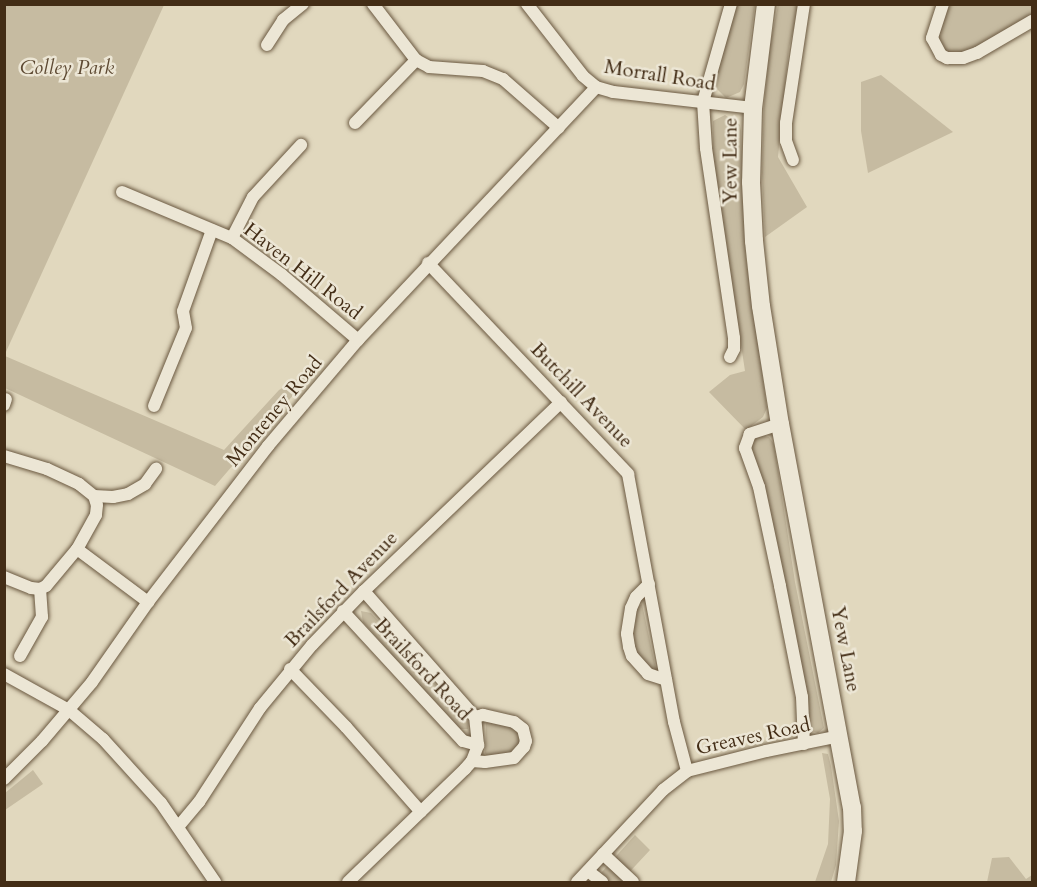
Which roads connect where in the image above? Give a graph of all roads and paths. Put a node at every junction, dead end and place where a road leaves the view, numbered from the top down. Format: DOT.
graph roads {
  1 [pos="303,4"];
  2 [pos="373,4"];
  3 [pos="527,4"];
  4 [pos="731,4"];
  5 [pos="766,4"];
  6 [pos="804,4"];
  7 [pos="944,4"];
  8 [pos="1032,21"];
  9 [pos="267,45"];
  10 [pos="416,60"];
  11 [pos="596,87"];
  12 [pos="702,102"];
  13 [pos="753,108"];
  14 [pos="355,123"];
  15 [pos="559,128"];
  16 [pos="301,145"];
  17 [pos="793,160"];
  18 [pos="122,192"];
  19 [pos="212,230"];
  20 [pos="232,238"];
  21 [pos="428,263"];
  22 [pos="358,340"];
  23 [pos="730,357"];
  24 [pos="561,402"];
  25 [pos="154,406"];
  26 [pos="780,424"];
  27 [pos="4,456"];
  28 [pos="156,469"];
  29 [pos="94,496"];
  30 [pos="76,549"];
  31 [pos="4,577"];
  32 [pos="649,584"];
  33 [pos="40,589"];
  34 [pos="364,591"];
  35 [pos="148,602"];
  36 [pos="344,611"];
  37 [pos="20,656"];
  38 [pos="290,669"];
  39 [pos="4,674"];
  40 [pos="666,680"];
  41 [pos="69,710"];
  42 [pos="475,717"];
  43 [pos="840,736"];
  44 [pos="804,744"];
  45 [pos="478,745"];
  46 [pos="472,761"];
  47 [pos="687,771"];
  48 [pos="4,779"];
  49 [pos="421,812"];
  50 [pos="178,827"];
  51 [pos="603,854"];
  52 [pos="588,871"];
  53 [pos="215,882"];
  54 [pos="348,882"];
  55 [pos="577,882"];
  56 [pos="602,882"];
  57 [pos="633,882"];
  58 [pos="846,882"];
  1 -- 9 [label="street"];
  2 -- 10 [label="street"];
  3 -- 11 [label="street, Morrall Road"];
  4 -- 12 [label="street, Yew Lane"];
  5 -- 13 [label="main road, Yew Lane"];
  6 -- 17 [label="street"];
  7 -- 8 [label="street"];
  10 -- 14 [label="street"];
  10 -- 15 [label="street"];
  11 -- 12 [label="street, Morrall Road"];
  11 -- 15 [label="street, Monteney Road"];
  12 -- 13 [label="street, Morrall Road"];
  12 -- 23 [label="street, Yew Lane"];
  13 -- 26 [label="main road, Yew Lane"];
  15 -- 21 [label="street, Monteney Road"];
  16 -- 20 [label="street"];
  18 -- 19 [label="street, Haven Hill Road"];
  19 -- 20 [label="street, Haven Hill Road"];
  19 -- 25 [label="street"];
  20 -- 22 [label="street, Haven Hill Road"];
  21 -- 22 [label="street, Monteney Road"];
  21 -- 24 [label="street, Butchill Avenue"];
  22 -- 35 [label="street, Monteney Road"];
  24 -- 32 [label="street, Butchill Avenue"];
  24 -- 34 [label="street, Brailsford Avenue"];
  26 -- 43 [label="main road, Yew Lane"];
  26 -- 44 [label="street"];
  27 -- 29 [label="street"];
  28 -- 29 [label="street"];
  29 -- 30 [label="street"];
  30 -- 33 [label="street"];
  30 -- 35 [label="street"];
  31 -- 33 [label="street"];
  32 -- 40 [label="street, Butchill Avenue"];
  32 -- 40 [label="street"];
  33 -- 37 [label="street"];
  34 -- 36 [label="street, Brailsford Avenue"];
  34 -- 42 [label="street, Brailsford Road"];
  35 -- 41 [label="street, Monteney Road"];
  36 -- 38 [label="street, Brailsford Avenue"];
  36 -- 45 [label="street, Brailsford Road"];
  38 -- 49 [label="street"];
  38 -- 50 [label="street, Brailsford Avenue"];
  39 -- 41 [label="street"];
  40 -- 47 [label="street, Butchill Avenue"];
  41 -- 48 [label="street, Monteney Road"];
  41 -- 50 [label="street"];
  42 -- 45 [label="street, Brailsford Road"];
  42 -- 46 [label="street, Brailsford Road"];
  43 -- 44 [label="street, Greaves Road"];
  43 -- 58 [label="main road, Yew Lane"];
  44 -- 47 [label="street, Greaves Road"];
  45 -- 46 [label="street, Brailsford Road"];
  46 -- 49 [label="street, Brailsford Road"];
  47 -- 51 [label="street, Greaves Road"];
  49 -- 54 [label="street, Brailsford Road"];
  50 -- 53 [label="street"];
  51 -- 52 [label="street, Greaves Road"];
  51 -- 57 [label="street"];
  52 -- 55 [label="street, Greaves Road"];
  52 -- 56 [label="street"];
}
